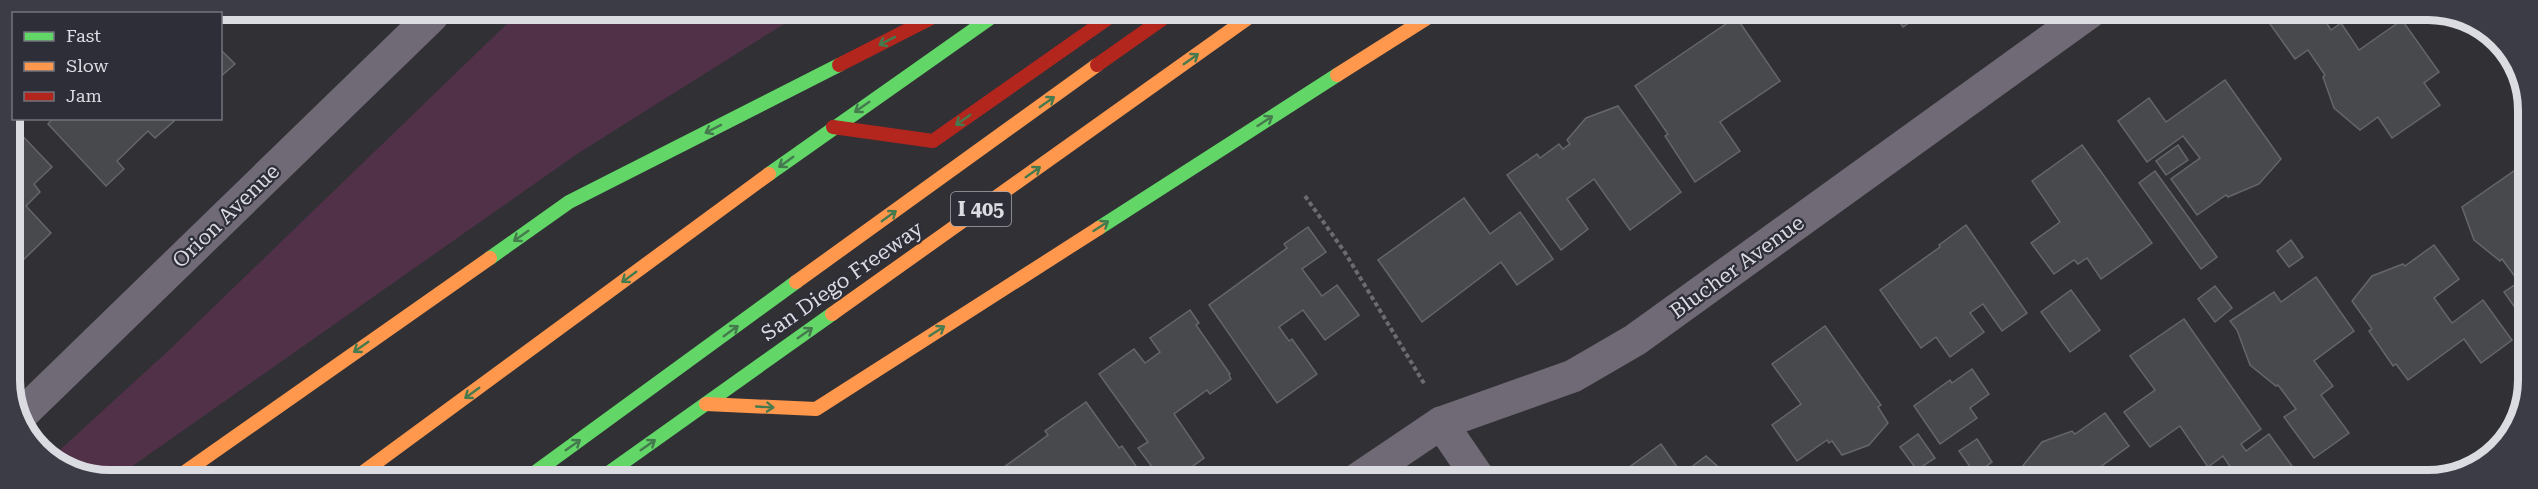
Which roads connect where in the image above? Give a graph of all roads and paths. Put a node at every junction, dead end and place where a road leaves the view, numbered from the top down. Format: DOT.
graph roads {
  1 [pos="427,20"];
  2 [pos="927,20"];
  3 [pos="987,20"];
  4 [pos="1105,20"];
  5 [pos="1162,20"];
  6 [pos="1246,20"];
  7 [pos="1424,20"];
  8 [pos="2079,20"];
  9 [pos="833,127"];
  10 [pos="1305,196"];
  11 [pos="706,404"];
  12 [pos="25,411"];
  13 [pos="1441,423"];
  14 [pos="188,470"];
  15 [pos="366,470"];
  16 [pos="538,470"];
  17 [pos="613,470"];
  18 [pos="1371,470"];
  19 [pos="1473,470"];
  1 -- 12 [label="street, Orion Avenue"];
  2 -- 14 [label="highway, one-way"];
  3 -- 9 [label="highway, one-way"];
  4 -- 9 [label="highway, one-way"];
  16 -- 5 [label="highway, one-way"];
  11 -- 6 [label="highway, San Diego Freeway / I 405, one-way"];
  11 -- 7 [label="highway, one-way"];
  8 -- 13 [label="street, Blucher Avenue"];
  9 -- 15 [label="highway, one-way"];
  10 -- 13 [label="path"];
  17 -- 11 [label="highway, San Diego Freeway / I 405, one-way"];
  13 -- 18 [label="street, Blucher Avenue"];
  13 -- 19 [label="street"];
}
